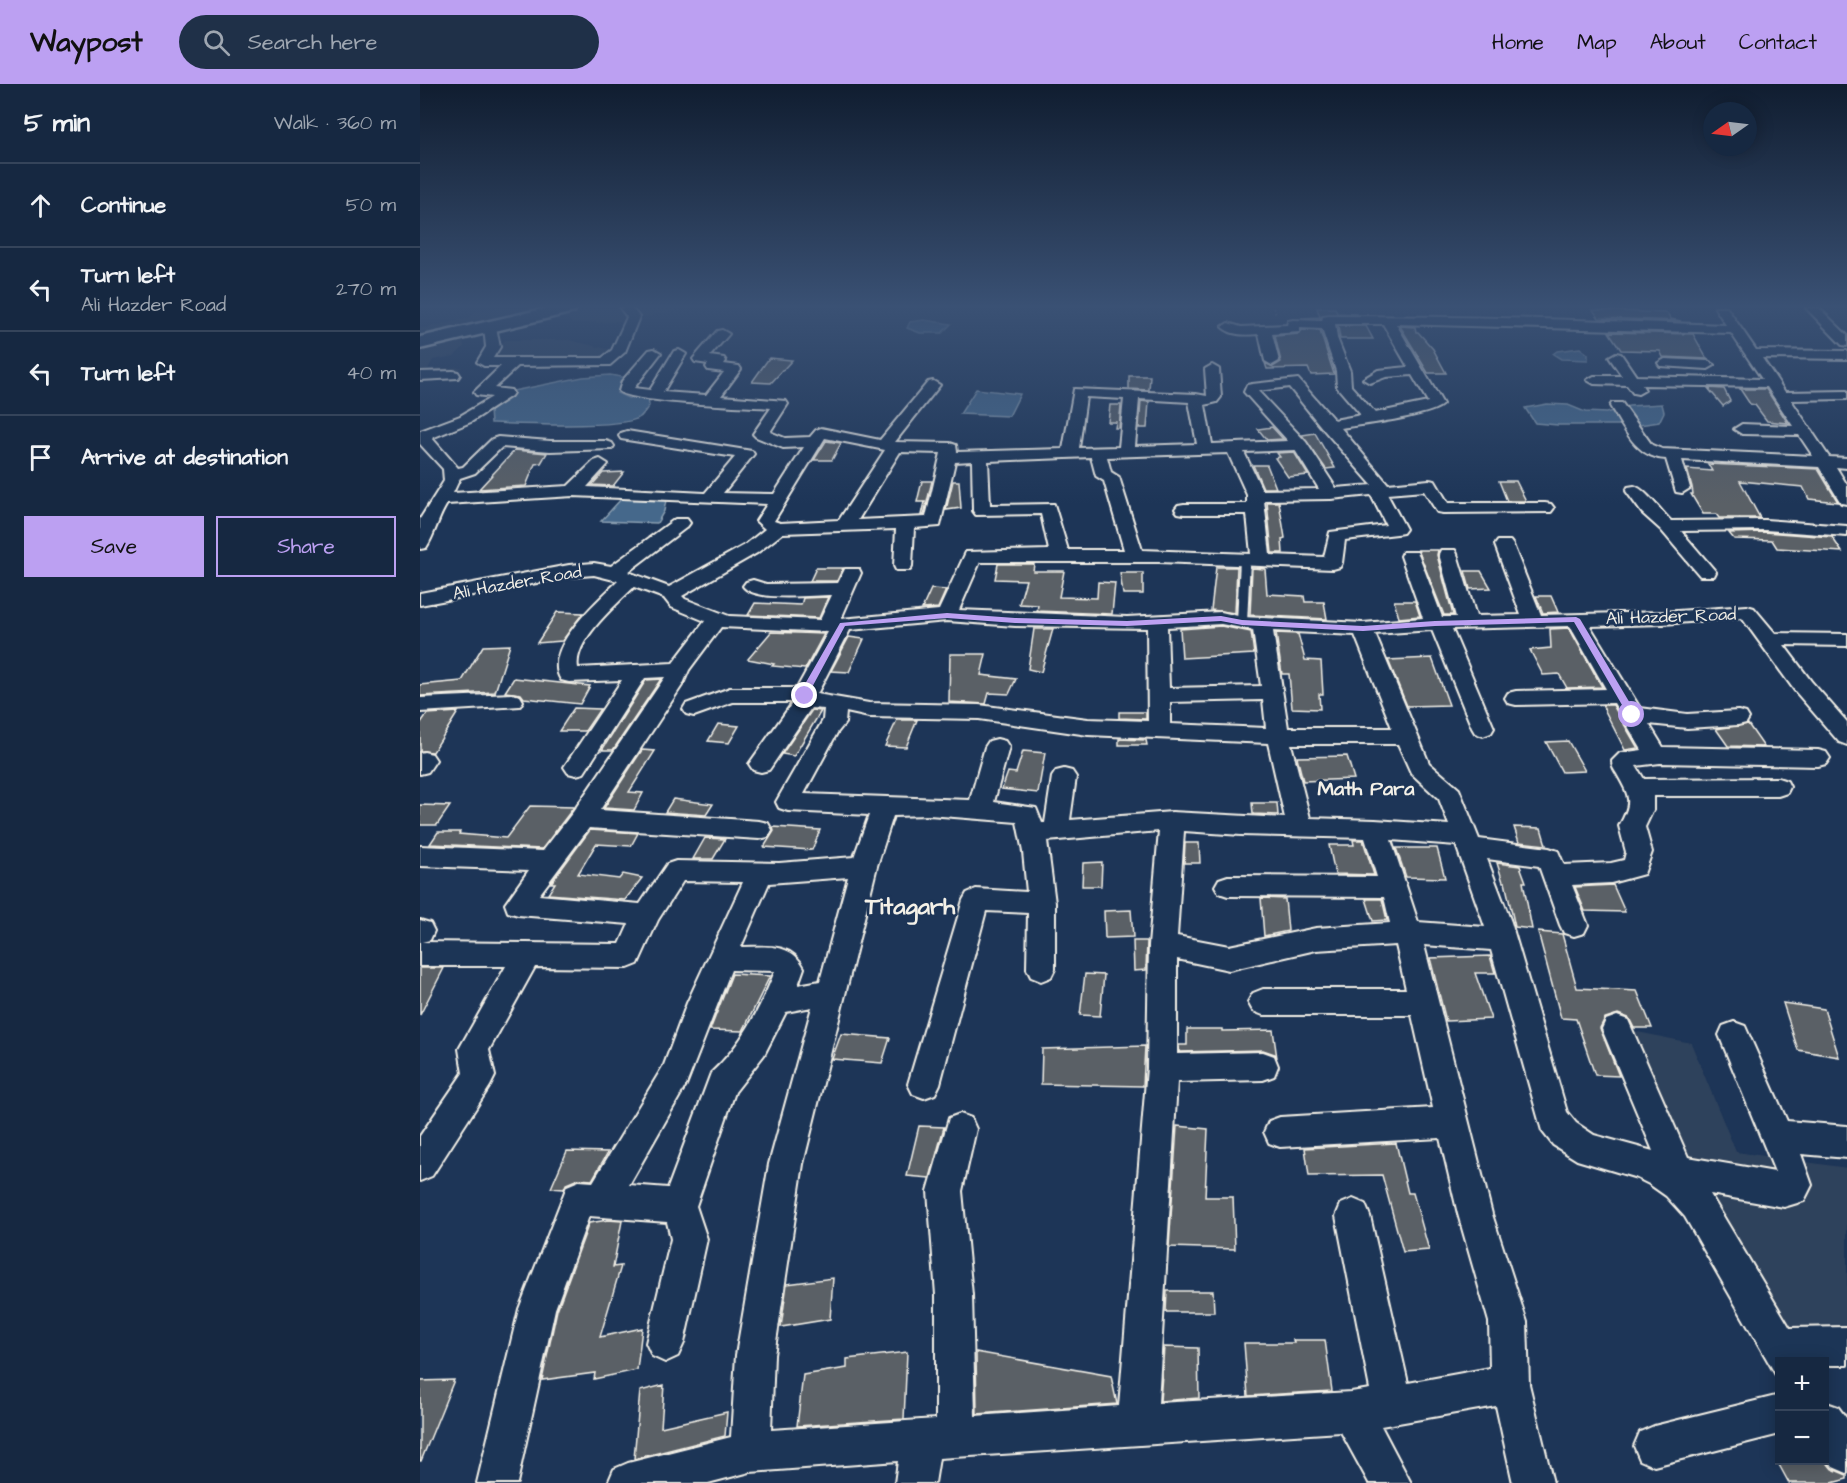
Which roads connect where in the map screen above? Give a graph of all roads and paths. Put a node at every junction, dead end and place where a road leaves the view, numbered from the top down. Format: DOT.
graph roads {
  1 [pos="502,373"];
  2 [pos="636,373"];
  3 [pos="667,373"];
  4 [pos="731,373"];
  5 [pos="1212,373"];
  6 [pos="1344,373"];
  7 [pos="1382,373"];
  8 [pos="1418,373"];
  9 [pos="1627,373"];
  10 [pos="1765,373"];
  11 [pos="453,375"];
  12 [pos="420,376"];
  13 [pos="1370,379"];
  14 [pos="1594,380"];
  15 [pos="1771,383"];
  16 [pos="933,385"];
  17 [pos="1635,386"];
  18 [pos="654,395"];
  19 [pos="1132,395"];
  20 [pos="1847,395"];
  21 [pos="1780,396"];
  22 [pos="710,400"];
  23 [pos="1197,402"];
  24 [pos="1617,406"];
  25 [pos="1372,419"];
  26 [pos="1328,426"];
  27 [pos="1742,429"];
  28 [pos="818,430"];
  29 [pos="1804,431"];
  30 [pos="421,436"];
  31 [pos="627,436"];
  32 [pos="1300,445"];
  33 [pos="606,446"];
  34 [pos="890,446"];
  35 [pos="1205,447"];
  36 [pos="1234,448"];
  37 [pos="1127,450"];
  38 [pos="1098,451"];
  39 [pos="1070,452"];
  40 [pos="980,455"];
  41 [pos="948,456"];
  42 [pos="1673,456"];
  43 [pos="1824,462"];
  44 [pos="1847,463"];
  45 [pos="600,464"];
  46 [pos="451,475"];
  47 [pos="1841,480"];
  48 [pos="1682,488"];
  49 [pos="1380,489"];
  50 [pos="573,491"];
  51 [pos="1634,491"];
  52 [pos="1331,494"];
  53 [pos="710,498"];
  54 [pos="441,499"];
  55 [pos="780,499"];
  56 [pos="1847,499"];
  57 [pos="1255,502"];
  58 [pos="1545,508"];
  59 [pos="1184,509"];
  60 [pos="681,523"];
  61 [pos="905,523"];
  62 [pos="1667,526"];
  63 [pos="844,527"];
  64 [pos="778,528"];
  65 [pos="1847,531"];
  66 [pos="420,544"];
  67 [pos="1504,545"];
  68 [pos="1448,554"];
  69 [pos="1135,556"];
  70 [pos="1410,556"];
  71 [pos="1060,557"];
  72 [pos="1253,560"];
  73 [pos="903,566"];
  74 [pos="1707,572"];
  75 [pos="622,577"];
  76 [pos="753,586"];
  77 [pos="671,594"];
  78 [pos="420,598"];
  79 [pos="947,615"];
  80 [pos="717,619"];
  81 [pos="1576,619"];
  82 [pos="1533,620"];
  83 [pos="1157,621"];
  84 [pos="1252,623"];
  85 [pos="1468,623"];
  86 [pos="1437,624"];
  87 [pos="835,625"];
  88 [pos="1363,629"];
  89 [pos="1769,639"];
  90 [pos="1847,640"];
  91 [pos="679,669"];
  92 [pos="638,672"];
  93 [pos="1273,693"];
  94 [pos="1158,695"];
  95 [pos="806,697"];
  96 [pos="1516,698"];
  97 [pos="512,701"];
  98 [pos="835,703"];
  99 [pos="420,705"];
  100 [pos="1626,706"];
  101 [pos="694,709"];
  102 [pos="1738,718"];
  103 [pos="1483,728"];
  104 [pos="1159,729"];
  105 [pos="1278,736"];
  106 [pos="1407,736"];
  107 [pos="1847,737"];
  108 [pos="997,747"];
  109 [pos="1656,755"];
  110 [pos="1818,758"];
  111 [pos="761,764"];
  112 [pos="576,767"];
  113 [pos="1065,777"];
  114 [pos="1778,787"];
  115 [pos="1636,788"];
  116 [pos="884,807"];
  117 [pos="980,810"];
  118 [pos="582,818"];
  119 [pos="1172,821"];
  120 [pos="1300,828"];
  121 [pos="759,830"];
  122 [pos="1375,830"];
  123 [pos="1045,832"];
  124 [pos="1468,841"];
  125 [pos="420,856"];
  126 [pos="551,861"];
  127 [pos="864,866"];
  128 [pos="760,873"];
  129 [pos="1556,875"];
  130 [pos="1228,886"];
  131 [pos="1394,886"];
  132 [pos="1042,903"];
  133 [pos="647,915"];
  134 [pos="1574,925"];
  135 [pos="1407,933"];
  136 [pos="1502,939"];
  137 [pos="1163,945"];
  138 [pos="420,954"];
  139 [pos="527,955"];
  140 [pos="722,958"];
  141 [pos="1041,969"];
  142 [pos="833,991"];
  143 [pos="778,1001"];
  144 [pos="1263,1002"];
  145 [pos="1422,1002"];
  146 [pos="1617,1029"];
  147 [pos="1734,1035"];
  148 [pos="1263,1066"];
  149 [pos="1162,1068"];
  150 [pos="924,1084"];
  151 [pos="1451,1122"];
  152 [pos="960,1129"];
  153 [pos="1281,1132"];
  154 [pos="1777,1136"];
  155 [pos="1847,1142"];
  156 [pos="420,1165"];
  157 [pos="1666,1170"];
  158 [pos="602,1199"];
  159 [pos="679,1206"];
  160 [pos="1353,1216"];
  161 [pos="665,1344"];
  162 [pos="1847,1346"];
  163 [pos="1784,1354"];
  164 [pos="1510,1384"];
  165 [pos="1393,1404"];
  166 [pos="1351,1412"];
  167 [pos="1775,1415"];
  168 [pos="1137,1424"];
  169 [pos="1829,1427"];
  170 [pos="938,1437"];
  171 [pos="1654,1446"];
  172 [pos="750,1452"];
  173 [pos="1847,1453"];
  174 [pos="497,1483"];
  175 [pos="628,1483"];
  176 [pos="915,1483"];
  177 [pos="1391,1483"];
  178 [pos="1533,1483"];
  1 -- 30 [label="street"];
  2 -- 18 [label="street"];
  3 -- 18 [label="street"];
  4 -- 22 [label="street"];
  5 -- 23 [label="street"];
  6 -- 25 [label="street"];
  7 -- 13 [label="street"];
  8 -- 25 [label="street"];
  9 -- 17 [label="street"];
  10 -- 15 [label="street"];
  11 -- 12 [label="street"];
  14 -- 17 [label="street"];
  15 -- 17 [label="street"];
  15 -- 21 [label="street"];
  16 -- 34 [label="street"];
  18 -- 22 [label="street"];
  19 -- 23 [label="street"];
  19 -- 37 [label="street"];
  19 -- 39 [label="street"];
  20 -- 21 [label="street"];
  21 -- 29 [label="street"];
  22 -- 28 [label="street"];
  23 -- 35 [label="street"];
  24 -- 42 [label="street"];
  25 -- 26 [label="street"];
  26 -- 32 [label="street"];
  26 -- 49 [label="street"];
  27 -- 29 [label="street"];
  28 -- 34 [label="street"];
  28 -- 55 [label="street"];
  29 -- 43 [label="street"];
  30 -- 46 [label="street"];
  31 -- 53 [label="street"];
  32 -- 36 [label="street"];
  32 -- 52 [label="street"];
  33 -- 46 [label="street"];
  34 -- 41 [label="street"];
  34 -- 63 [label="street"];
  35 -- 36 [label="street"];
  35 -- 37 [label="street"];
  36 -- 57 [label="street"];
  37 -- 38 [label="street"];
  38 -- 39 [label="street"];
  38 -- 69 [label="street"];
  39 -- 40 [label="street"];
  40 -- 41 [label="street"];
  40 -- 71 [label="street"];
  41 -- 61 [label="street"];
  42 -- 43 [label="street"];
  42 -- 48 [label="street"];
  43 -- 44 [label="street"];
  43 -- 47 [label="street"];
  45 -- 50 [label="street"];
  46 -- 54 [label="street"];
  47 -- 56 [label="street"];
  49 -- 52 [label="street"];
  49 -- 58 [label="street"];
  49 -- 72 [label="street"];
  50 -- 53 [label="street"];
  50 -- 54 [label="street"];
  51 -- 62 [label="street"];
  52 -- 57 [label="street"];
  53 -- 55 [label="street"];
  54 -- 66 [label="street"];
  55 -- 64 [label="street"];
  57 -- 59 [label="street"];
  57 -- 72 [label="street"];
  60 -- 75 [label="street"];
  61 -- 63 [label="street"];
  61 -- 73 [label="street"];
  62 -- 65 [label="street"];
  62 -- 74 [label="street"];
  63 -- 64 [label="street"];
  64 -- 77 [label="street"];
  67 -- 82 [label="street"];
  68 -- 85 [label="street"];
  69 -- 71 [label="street"];
  69 -- 72 [label="street"];
  70 -- 86 [label="street"];
  71 -- 79 [label="street"];
  72 -- 84 [label="lane"];
  75 -- 77 [label="street, Ali Hazder Road"];
  75 -- 78 [label="street, Ali Hazder Road"];
  75 -- 92 [label="street"];
  76 -- 87 [label="street"];
  77 -- 80 [label="street, Ali Hazder Road"];
  79 -- 83 [label="street, Ali Hazder Road"];
  79 -- 87 [label="street, Ali Hazder Road"];
  80 -- 87 [label="street, Ali Hazder Road"];
  80 -- 91 [label="street"];
  81 -- 82 [label="street, Ali Hazder Road"];
  81 -- 89 [label="street, Ali Hazder Road"];
  81 -- 100 [label="street"];
  82 -- 85 [label="street, Ali Hazder Road"];
  83 -- 84 [label="street, Ali Hazder Road"];
  83 -- 94 [label="street"];
  84 -- 88 [label="street, Ali Hazder Road"];
  84 -- 93 [label="street"];
  85 -- 86 [label="street, Ali Hazder Road"];
  86 -- 88 [label="street, Ali Hazder Road"];
  86 -- 103 [label="street"];
  87 -- 95 [label="street"];
  88 -- 106 [label="street"];
  89 -- 90 [label="street"];
  89 -- 107 [label="street"];
  91 -- 92 [label="street"];
  91 -- 118 [label="street"];
  92 -- 112 [label="street"];
  93 -- 94 [label="street"];
  93 -- 105 [label="street"];
  94 -- 104 [label="street"];
  95 -- 98 [label="street"];
  95 -- 101 [label="street"];
  95 -- 111 [label="street"];
  96 -- 100 [label="street"];
  97 -- 99 [label="street"];
  98 -- 104 [label="street"];
  98 -- 116 [label="street"];
  100 -- 102 [label="street"];
  100 -- 109 [label="street"];
  104 -- 105 [label="street"];
  105 -- 106 [label="street"];
  105 -- 120 [label="street"];
  106 -- 124 [label="street"];
  108 -- 117 [label="street"];
  109 -- 110 [label="street"];
  109 -- 115 [label="street"];
  113 -- 123 [label="street"];
  114 -- 115 [label="street"];
  115 -- 129 [label="street"];
  116 -- 117 [label="street"];
  116 -- 127 [label="street"];
  117 -- 123 [label="street"];
  118 -- 121 [label="street"];
  118 -- 126 [label="street"];
  119 -- 120 [label="street"];
  119 -- 123 [label="street"];
  119 -- 137 [label="street"];
  120 -- 122 [label="street"];
  122 -- 124 [label="street"];
  122 -- 131 [label="street"];
  123 -- 132 [label="street"];
  124 -- 129 [label="street"];
  124 -- 136 [label="street"];
  125 -- 126 [label="street"];
  126 -- 133 [label="street"];
  127 -- 128 [label="street"];
  127 -- 142 [label="street"];
  128 -- 133 [label="street"];
  128 -- 140 [label="street"];
  129 -- 134 [label="street"];
  130 -- 131 [label="street"];
  131 -- 135 [label="street"];
  132 -- 141 [label="street"];
  132 -- 150 [label="street"];
  133 -- 139 [label="street"];
  135 -- 136 [label="street"];
  135 -- 137 [label="street"];
  135 -- 145 [label="street"];
  136 -- 157 [label="street"];
  137 -- 149 [label="street"];
  138 -- 139 [label="street"];
  139 -- 156 [label="street"];
  140 -- 143 [label="street"];
  140 -- 158 [label="street"];
  142 -- 143 [label="street"];
  142 -- 172 [label="street"];
  143 -- 159 [label="street"];
  144 -- 145 [label="street"];
  145 -- 151 [label="street"];
  146 -- 157 [label="street"];
  147 -- 154 [label="street"];
  148 -- 149 [label="street"];
  149 -- 168 [label="street"];
  151 -- 153 [label="street"];
  151 -- 164 [label="street"];
  152 -- 170 [label="street"];
  154 -- 155 [label="street"];
  154 -- 157 [label="street"];
  157 -- 163 [label="street"];
  158 -- 159 [label="street"];
  158 -- 174 [label="street"];
  159 -- 161 [label="street"];
  160 -- 165 [label="street"];
  162 -- 163 [label="street"];
  164 -- 165 [label="street"];
  164 -- 178 [label="street"];
  165 -- 166 [label="street"];
  166 -- 168 [label="street"];
  166 -- 177 [label="street"];
  167 -- 171 [label="street"];
  168 -- 170 [label="street"];
  169 -- 173 [label="street"];
  170 -- 172 [label="street"];
  170 -- 176 [label="street"];
  172 -- 175 [label="street"];
}
